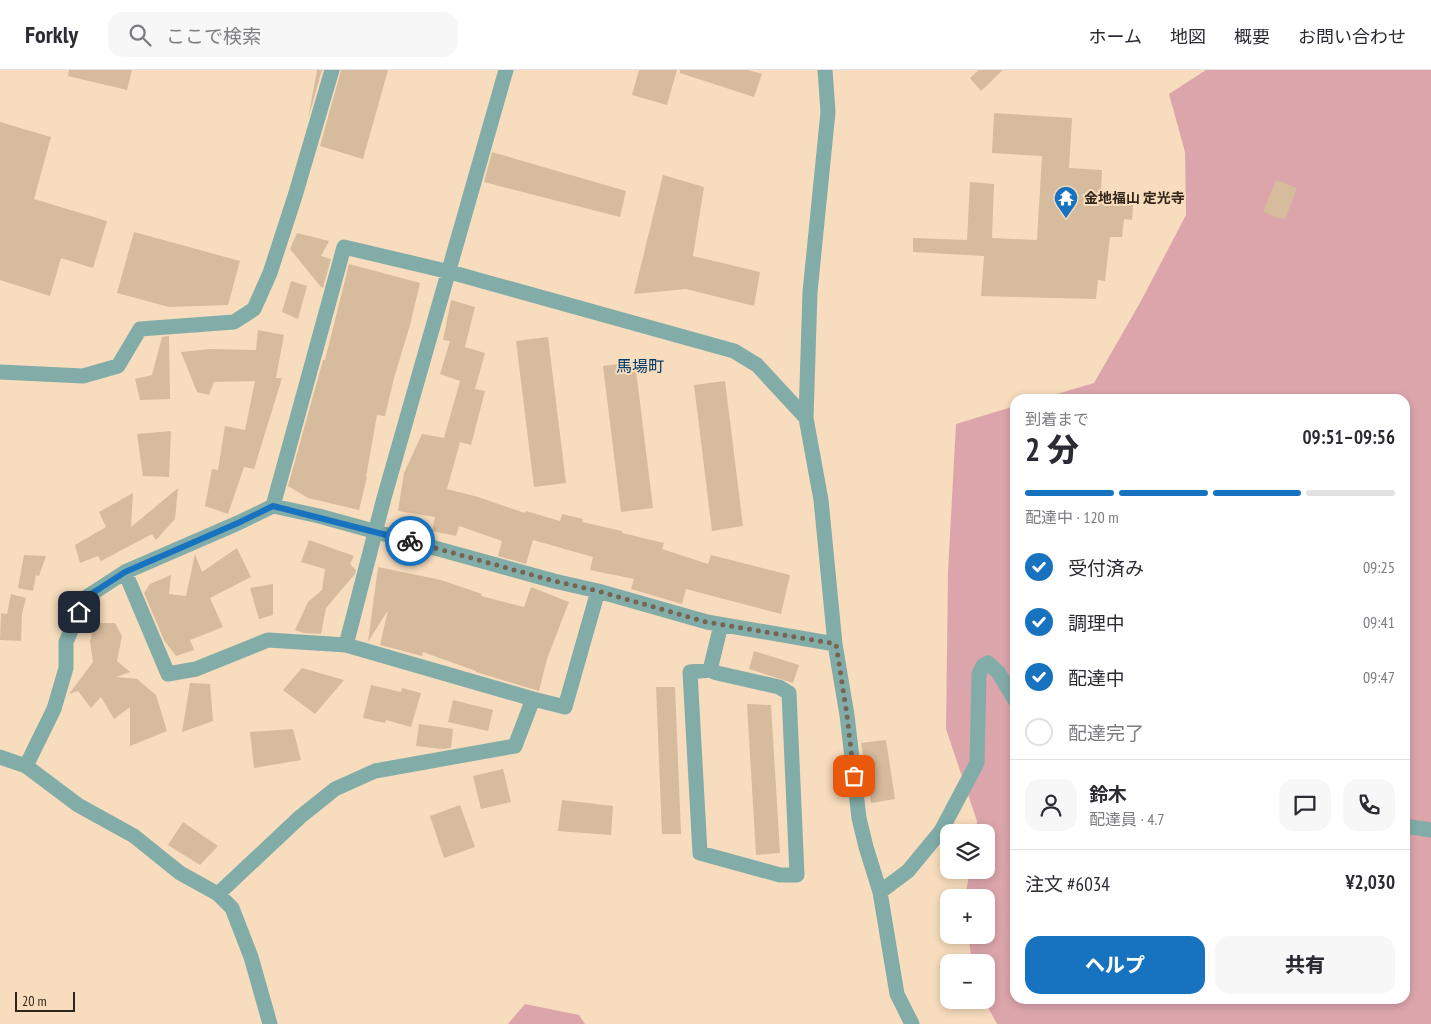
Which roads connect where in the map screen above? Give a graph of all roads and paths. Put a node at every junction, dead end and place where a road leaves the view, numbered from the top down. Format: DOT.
graph roads {
  1 [pos="332,70"];
  2 [pos="506,70"];
  3 [pos="824,70"];
  4 [pos="450,272"];
  5 [pos="0,372"];
  6 [pos="806,418"];
  7 [pos="273,506"];
  8 [pos="375,533"];
  9 [pos="125,572"];
  10 [pos="598,591"];
  11 [pos="721,625"];
  12 [pos="346,644"];
  13 [pos="836,644"];
  14 [pos="710,670"];
  15 [pos="1010,692"];
  16 [pos="533,700"];
  17 [pos="0,757"];
  18 [pos="26,766"];
  19 [pos="1410,827"];
  20 [pos="1431,830"];
  21 [pos="880,892"];
  22 [pos="218,894"];
  23 [pos="270,1024"];
  24 [pos="912,1024"];
  1 -- 5 [label="street"];
  2 -- 4 [label="street"];
  3 -- 6 [label="street"];
  4 -- 6 [label="street"];
  4 -- 7 [label="street"];
  4 -- 8 [label="street"];
  6 -- 13 [label="street"];
  7 -- 8 [label="street"];
  7 -- 9 [label="street"];
  8 -- 10 [label="street"];
  8 -- 12 [label="street"];
  9 -- 12 [label="street"];
  9 -- 18 [label="street"];
  10 -- 11 [label="street"];
  10 -- 16 [label="street"];
  11 -- 13 [label="street"];
  11 -- 14 [label="street"];
  12 -- 16 [label="street"];
  13 -- 21 [label="street"];
  14 -- 14 [label="street"];
  15 -- 21 [label="street"];
  16 -- 22 [label="street"];
  17 -- 18 [label="street"];
  18 -- 22 [label="street"];
  19 -- 20 [label="street"];
  21 -- 24 [label="street"];
  22 -- 23 [label="street"];
}
